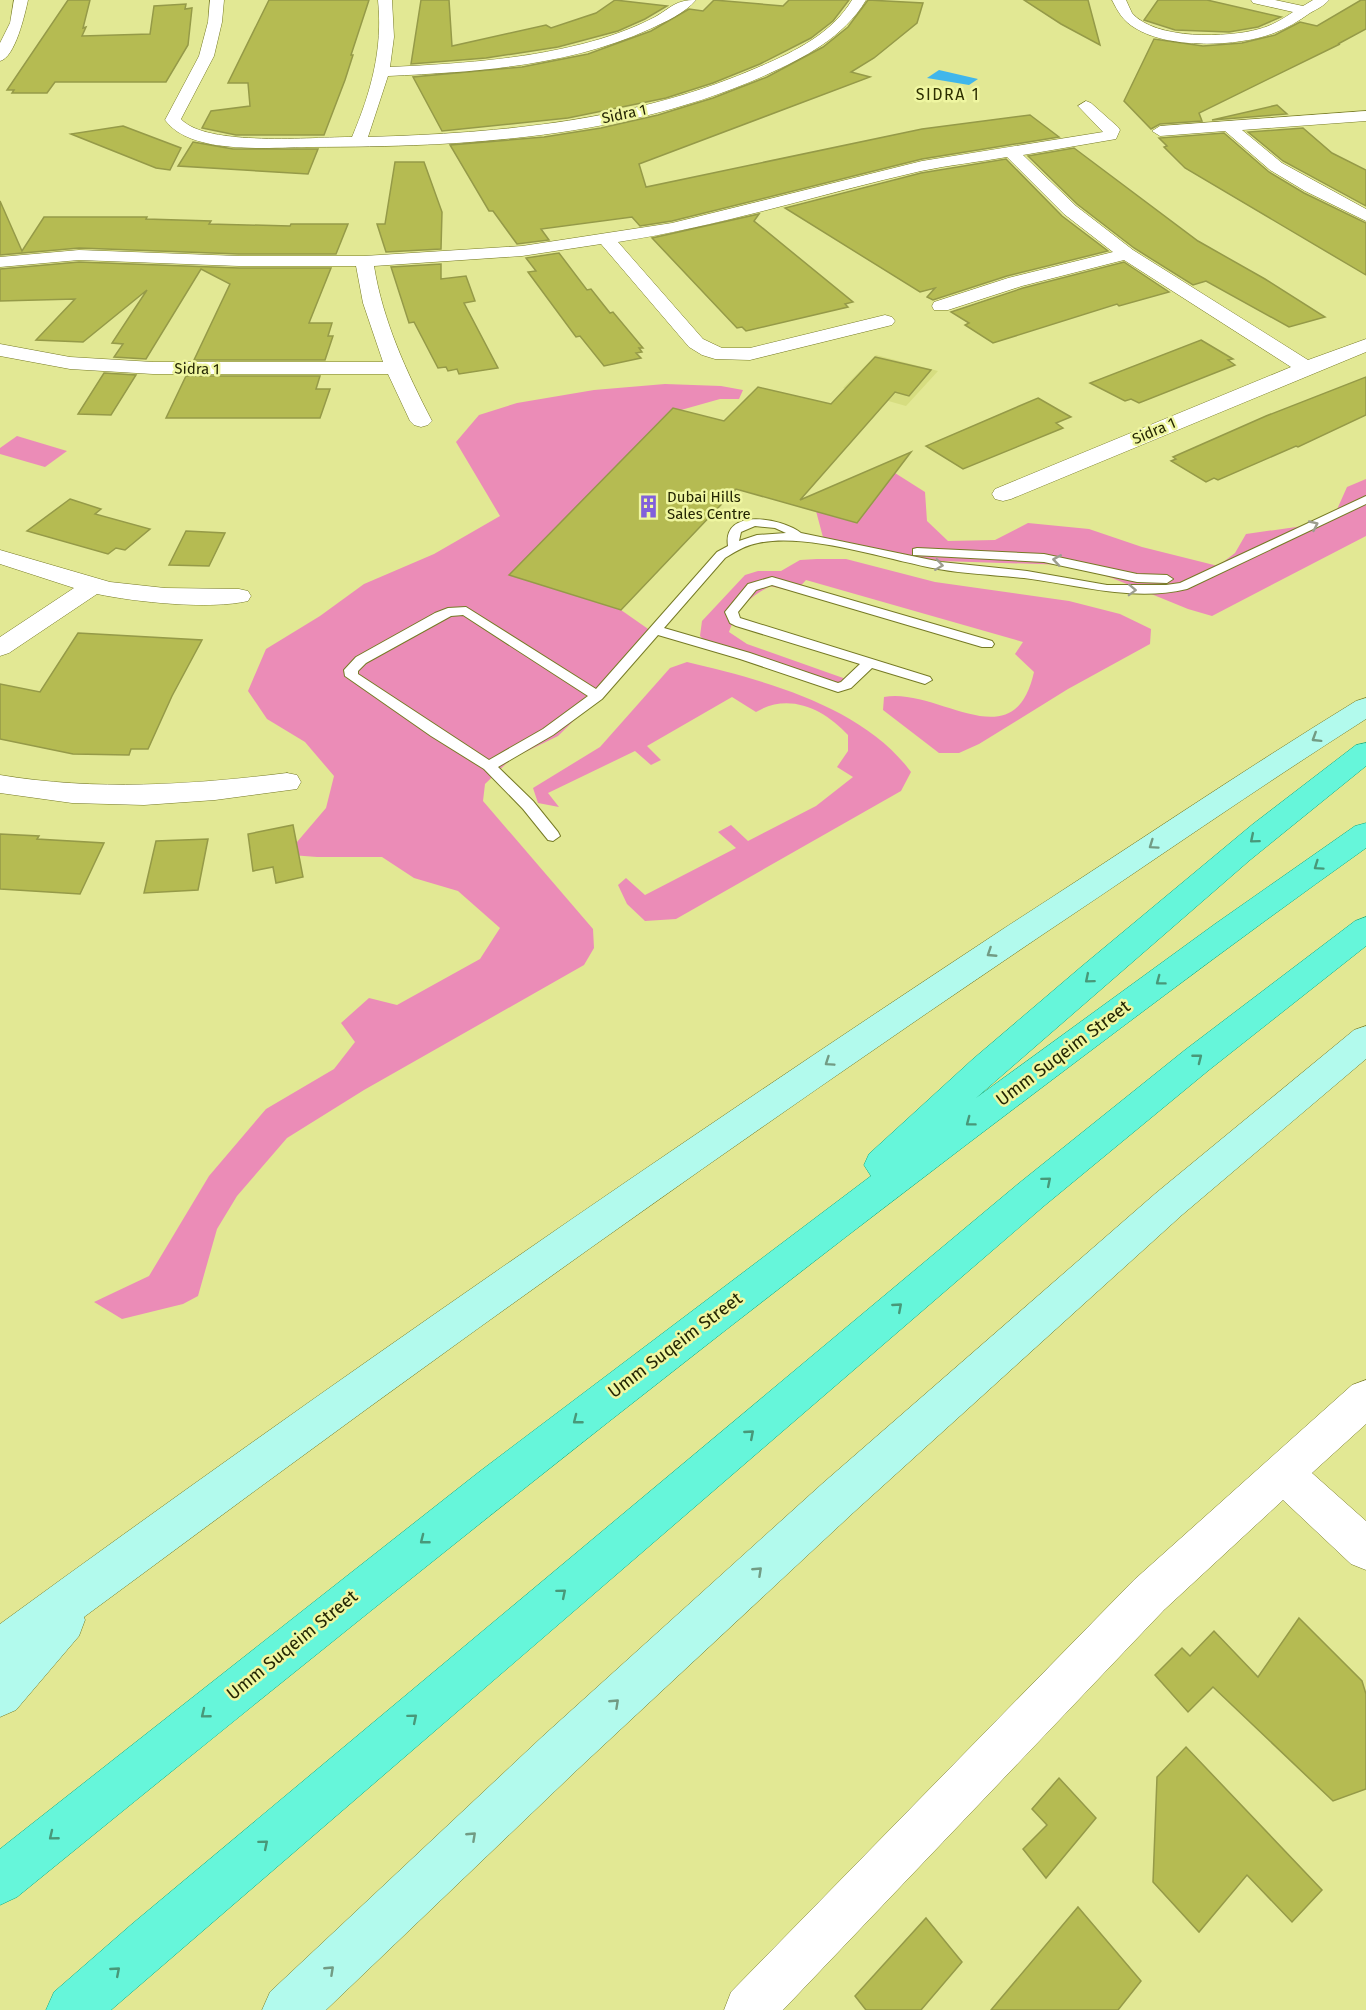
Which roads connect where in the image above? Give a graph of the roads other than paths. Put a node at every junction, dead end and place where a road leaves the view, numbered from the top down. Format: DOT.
graph roads {
  1 [pos="21,0"];
  2 [pos="216,0"];
  3 [pos="385,0"];
  4 [pos="689,0"];
  5 [pos="859,0"];
  6 [pos="1119,0"];
  7 [pos="1258,0"];
  8 [pos="1322,0"];
  9 [pos="1305,11"];
  10 [pos="0,57"];
  11 [pos="383,72"];
  12 [pos="1086,106"];
  13 [pos="1366,116"];
  14 [pos="1229,126"];
  15 [pos="1160,131"];
  16 [pos="358,142"];
  17 [pos="1010,151"];
  18 [pos="1366,216"];
  19 [pos="606,239"];
  20 [pos="1127,254"];
  21 [pos="364,261"];
  22 [pos="0,262"];
  23 [pos="941,306"];
  24 [pos="885,321"];
  25 [pos="1366,345"];
  26 [pos="0,350"];
  27 [pos="395,368"];
  28 [pos="1306,368"];
  29 [pos="421,421"];
  30 [pos="1366,488"];
  31 [pos="1003,494"];
  32 [pos="1366,500"];
  33 [pos="841,544"];
  34 [pos="3,556"];
  35 [pos="93,586"];
  36 [pos="239,596"];
  37 [pos="656,630"];
  38 [pos="987,644"];
  39 [pos="0,648"];
  40 [pos="870,662"];
  41 [pos="925,680"];
  42 [pos="597,696"];
  43 [pos="1366,707"];
  44 [pos="1366,752"];
  45 [pos="489,766"];
  46 [pos="287,782"];
  47 [pos="0,784"];
  48 [pos="1366,833"];
  49 [pos="553,836"];
  50 [pos="1366,929"];
  51 [pos="1362,1043"];
  52 [pos="779,1265"];
  53 [pos="1366,1398"];
  54 [pos="1283,1473"];
  55 [pos="1366,1549"];
  56 [pos="95,1581"];
  57 [pos="0,1652"];
  58 [pos="0,1694"];
  59 [pos="0,1880"];
  60 [pos="288,2008"];
  61 [pos="72,2010"];
  62 [pos="749,2010"];
  1 -- 10 [label="street"];
  2 -- 16 [label="street, Sidra 1"];
  3 -- 11 [label="street"];
  4 -- 11 [label="street"];
  5 -- 16 [label="street, Sidra 1"];
  6 -- 9 [label="street"];
  7 -- 9 [label="street"];
  8 -- 9 [label="street"];
  11 -- 16 [label="street"];
  12 -- 17 [label="street"];
  13 -- 14 [label="street"];
  14 -- 15 [label="street"];
  14 -- 18 [label="street"];
  17 -- 19 [label="street"];
  17 -- 20 [label="street"];
  19 -- 21 [label="street"];
  19 -- 24 [label="street"];
  20 -- 23 [label="street"];
  20 -- 28 [label="street"];
  21 -- 22 [label="street"];
  21 -- 27 [label="street"];
  25 -- 28 [label="street, Sidra 1"];
  26 -- 27 [label="street, Sidra 1"];
  27 -- 29 [label="street"];
  28 -- 31 [label="street, Sidra 1"];
  30 -- 33 [label="lane, one-way"];
  33 -- 32 [label="lane, one-way"];
  33 -- 37 [label="lane"];
  34 -- 35 [label="street"];
  35 -- 36 [label="street"];
  35 -- 39 [label="street"];
  37 -- 40 [label="lane"];
  37 -- 42 [label="lane"];
  38 -- 40 [label="lane"];
  40 -- 41 [label="lane"];
  42 -- 45 [label="lane"];
  42 -- 45 [label="lane"];
  43 -- 56 [label="main road, one-way"];
  44 -- 52 [label="main road, one-way"];
  45 -- 49 [label="lane"];
  46 -- 47 [label="street"];
  48 -- 52 [label="main road, Umm Suqeim Street, one-way"];
  61 -- 50 [label="main road, one-way"];
  60 -- 51 [label="main road, one-way"];
  52 -- 59 [label="main road, Umm Suqeim Street, one-way"];
  53 -- 54 [label="street"];
  54 -- 55 [label="street"];
  54 -- 62 [label="street"];
  56 -- 57 [label="main road"];
  56 -- 58 [label="main road"];
}
